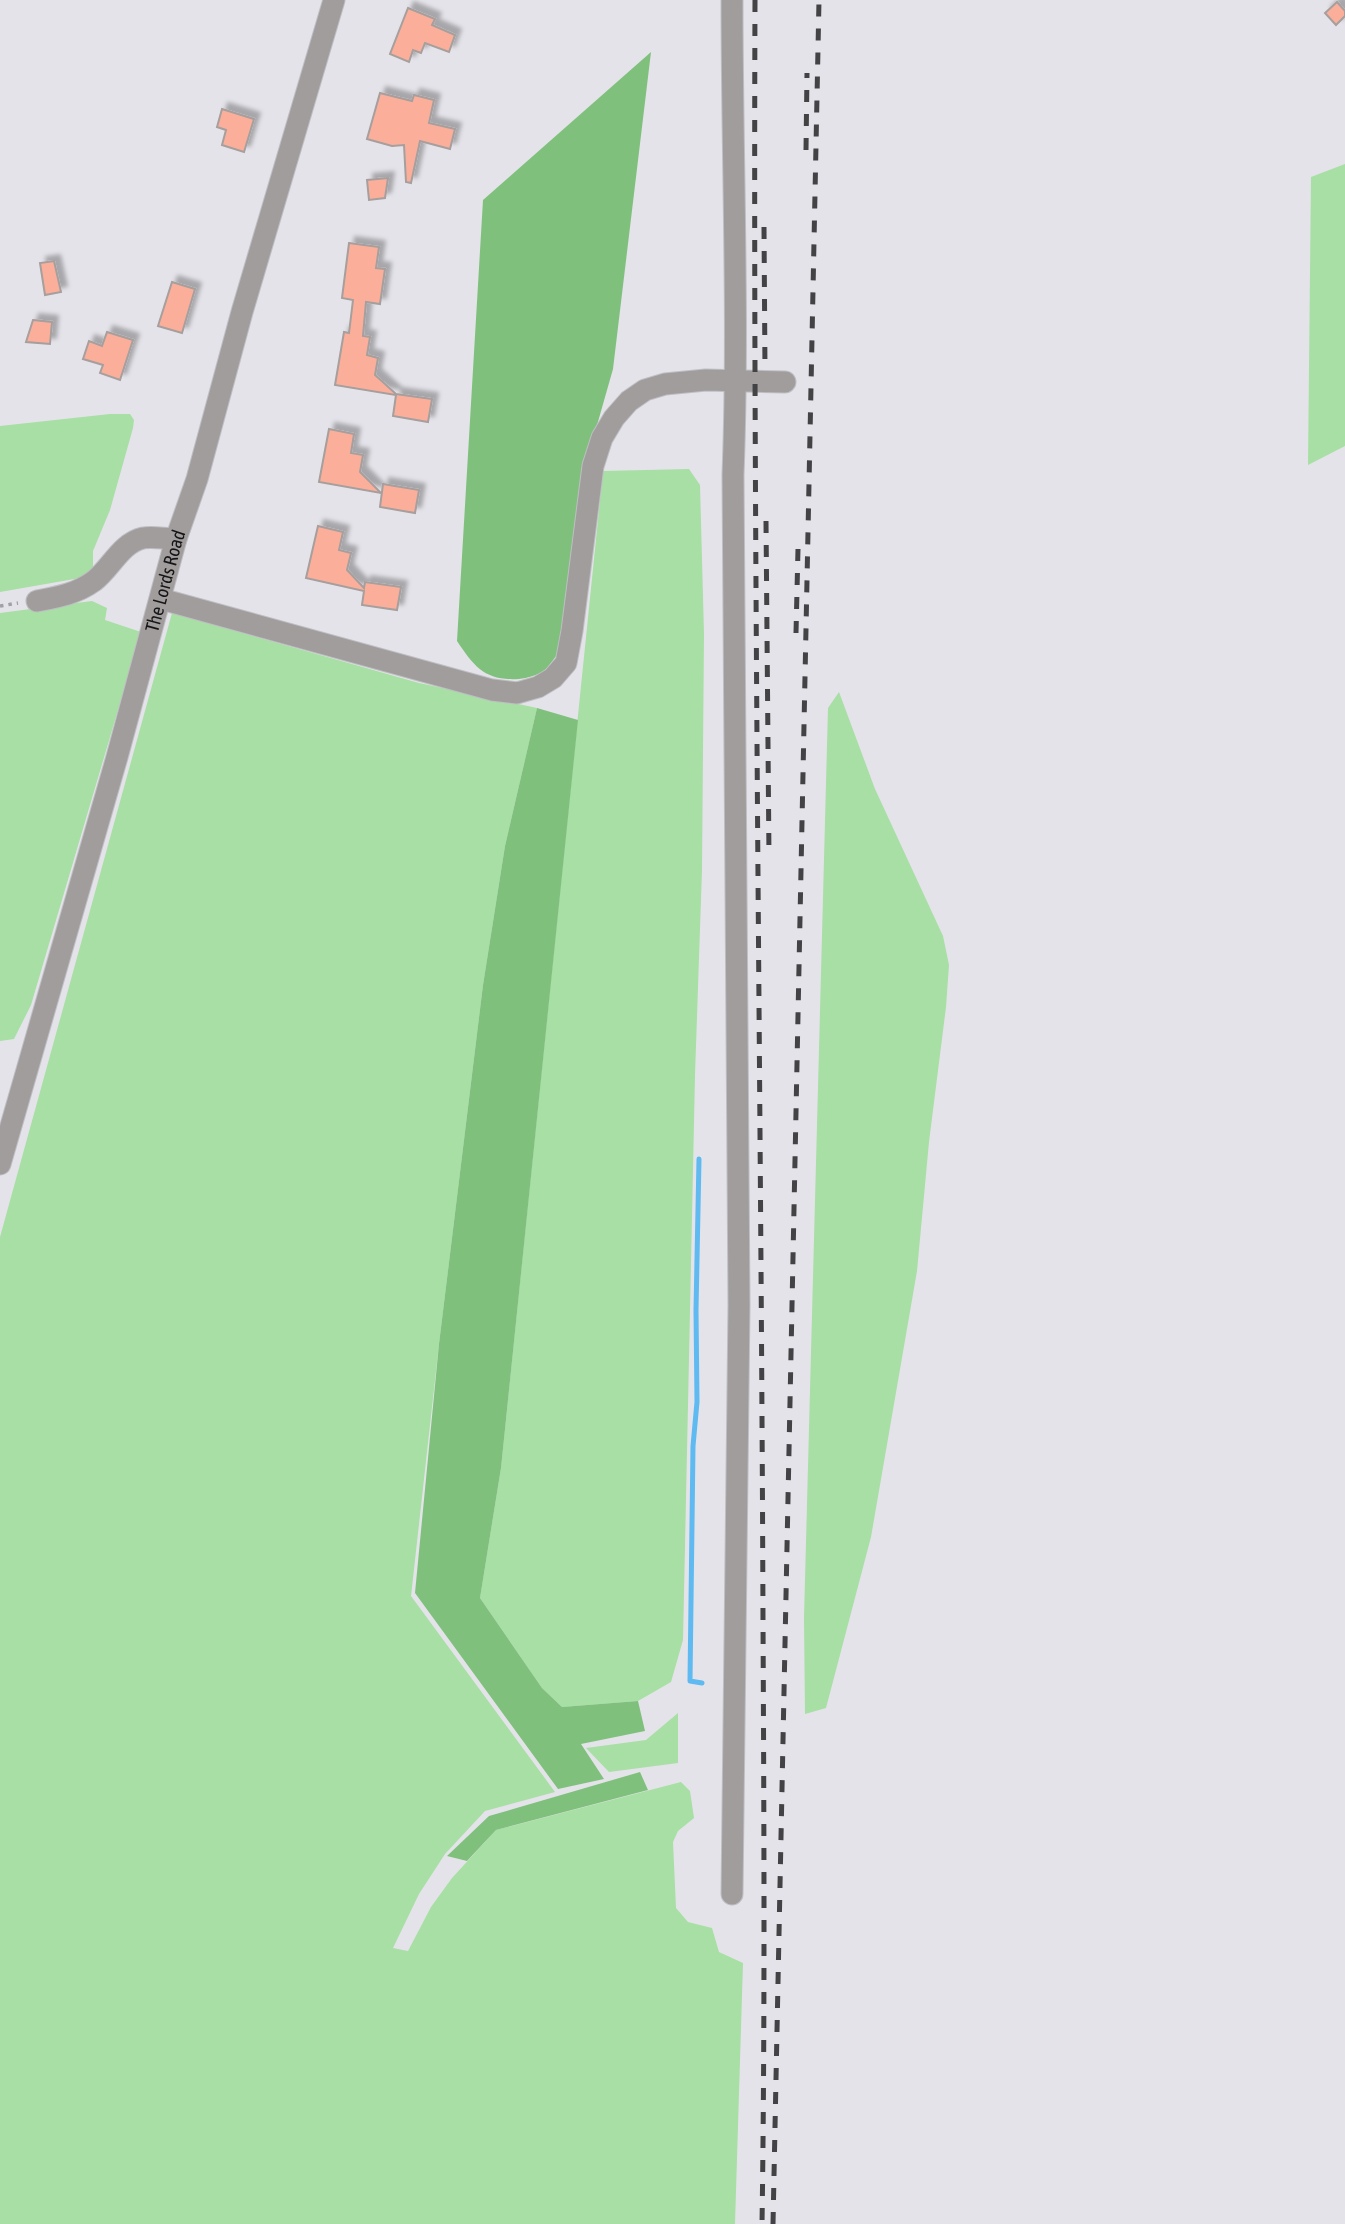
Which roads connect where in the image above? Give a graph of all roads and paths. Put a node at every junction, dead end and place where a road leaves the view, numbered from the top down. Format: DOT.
graph roads {
  1 [pos="334,0"];
  2 [pos="732,0"];
  3 [pos="737,381"];
  4 [pos="785,382"];
  5 [pos="176,540"];
  6 [pos="161,599"];
  7 [pos="37,601"];
  8 [pos="7,1112"];
  9 [pos="0,1164"];
  10 [pos="732,1894"];
  1 -- 5 [label="street, The Lords Road"];
  2 -- 3 [label="street"];
  3 -- 4 [label="street"];
  3 -- 6 [label="street"];
  3 -- 10 [label="street"];
  5 -- 6 [label="street, The Lords Road"];
  5 -- 7 [label="street"];
  6 -- 8 [label="street, The Lords Road"];
  8 -- 9 [label="street, The Lords Road"];
}
